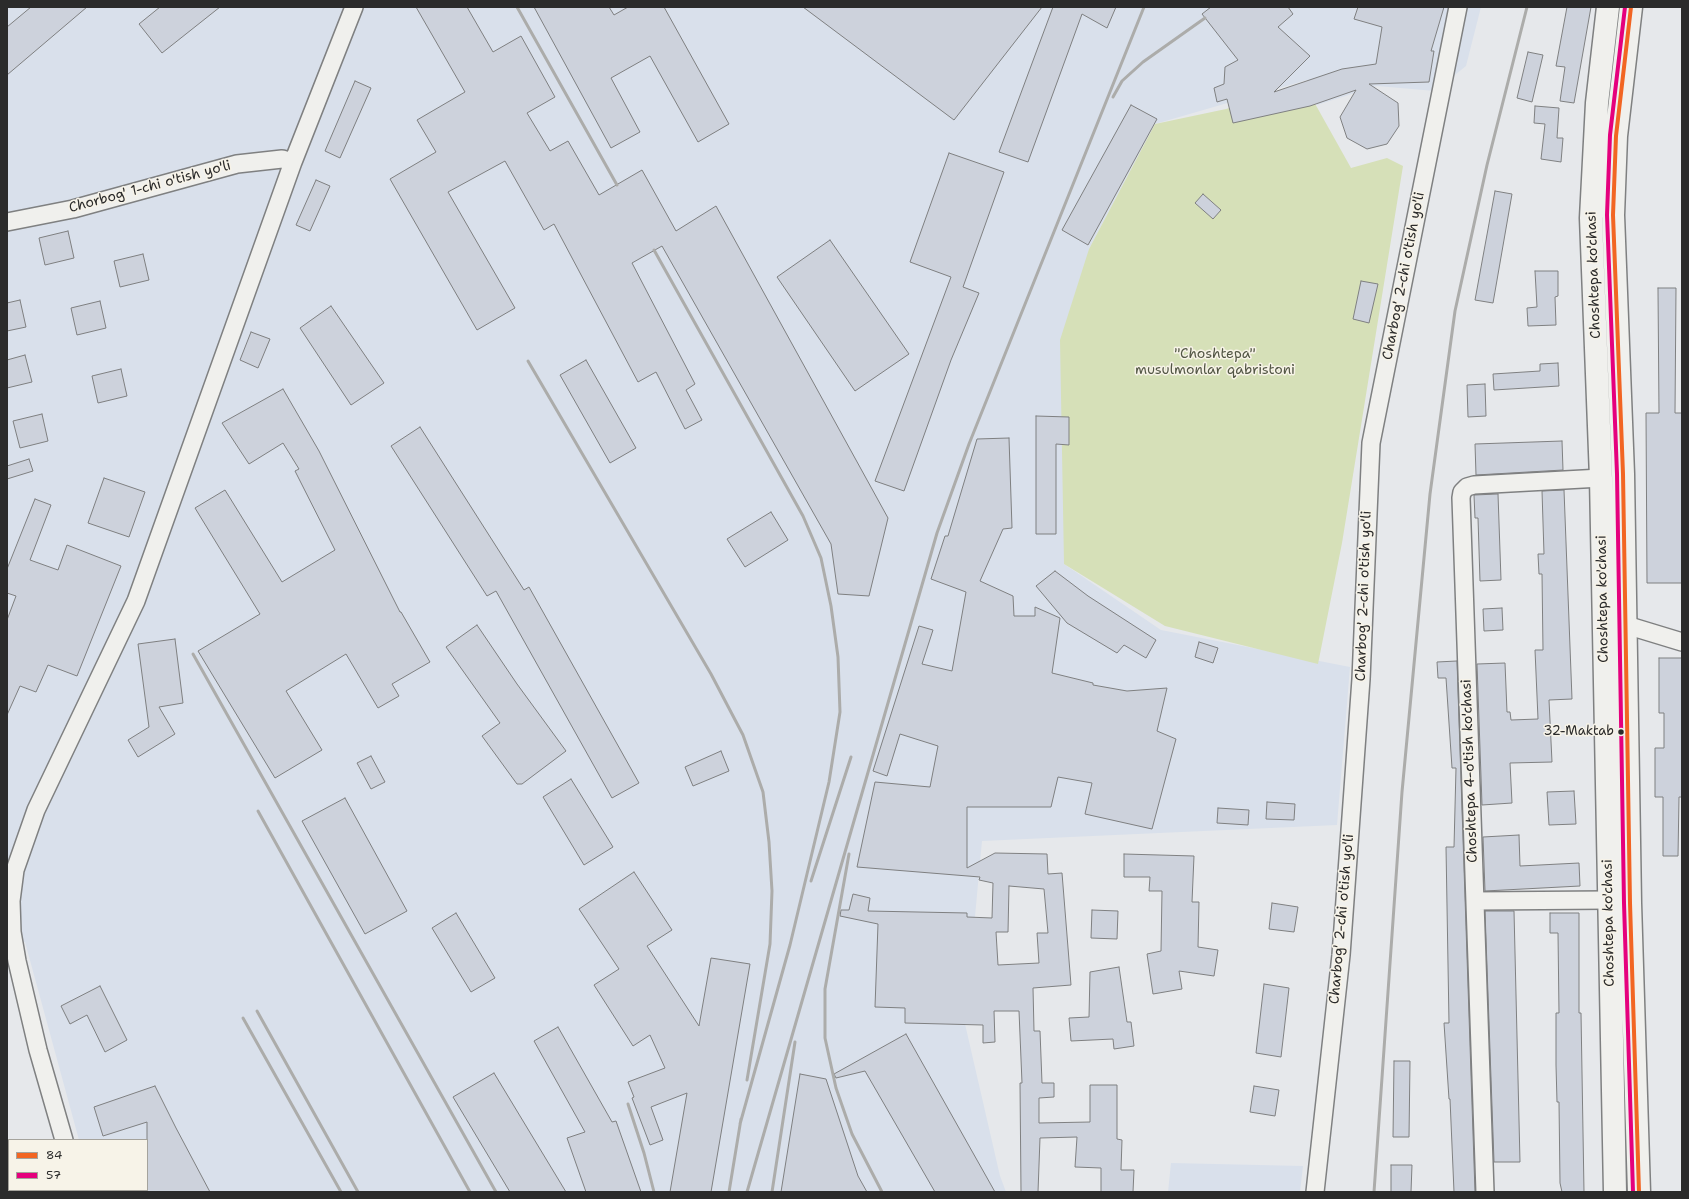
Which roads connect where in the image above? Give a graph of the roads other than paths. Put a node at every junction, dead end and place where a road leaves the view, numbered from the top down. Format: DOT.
graph roads {
  1 [pos="354,7"];
  2 [pos="1458,7"];
  3 [pos="1608,7"];
  4 [pos="1631,7"];
  5 [pos="1621,102"];
  6 [pos="1597,103"];
  7 [pos="293,162"];
  8 [pos="7,222"];
  9 [pos="1600,478"];
  10 [pos="1626,625"];
  11 [pos="1682,642"];
  12 [pos="1608,900"];
  13 [pos="1475,901"];
  14 [pos="1635,1066"];
  15 [pos="1612,1068"];
  16 [pos="64,1139"];
  17 [pos="1315,1192"];
  18 [pos="1485,1192"];
  19 [pos="1615,1192"];
  20 [pos="1639,1192"];
  1 -- 7 [label="street"];
  2 -- 17 [label="street, Charbog' 2-chi o'tish yo'li"];
  3 -- 6 [label="main road, Choshtepa ko'chasi"];
  4 -- 5 [label="main road, Choshtepa ko'chasi"];
  5 -- 6 [label="main road"];
  5 -- 10 [label="main road, Choshtepa ko'chasi"];
  6 -- 9 [label="main road, Choshtepa ko'chasi"];
  7 -- 8 [label="street, Chorbog' 1-chi o'tish yo'li"];
  7 -- 16 [label="street"];
  9 -- 12 [label="main road, Choshtepa ko'chasi"];
  9 -- 13 [label="street, Choshtepa 4-o'tish ko'chasi"];
  10 -- 11 [label="street"];
  10 -- 14 [label="main road, Choshtepa ko'chasi"];
  12 -- 13 [label="street"];
  12 -- 15 [label="main road, Choshtepa ko'chasi"];
  13 -- 18 [label="street, Choshtepa 4-o'tish ko'chasi"];
  14 -- 15 [label="main road"];
  14 -- 20 [label="main road, Choshtepa ko'chasi"];
  15 -- 19 [label="main road, Choshtepa ko'chasi"];
}
